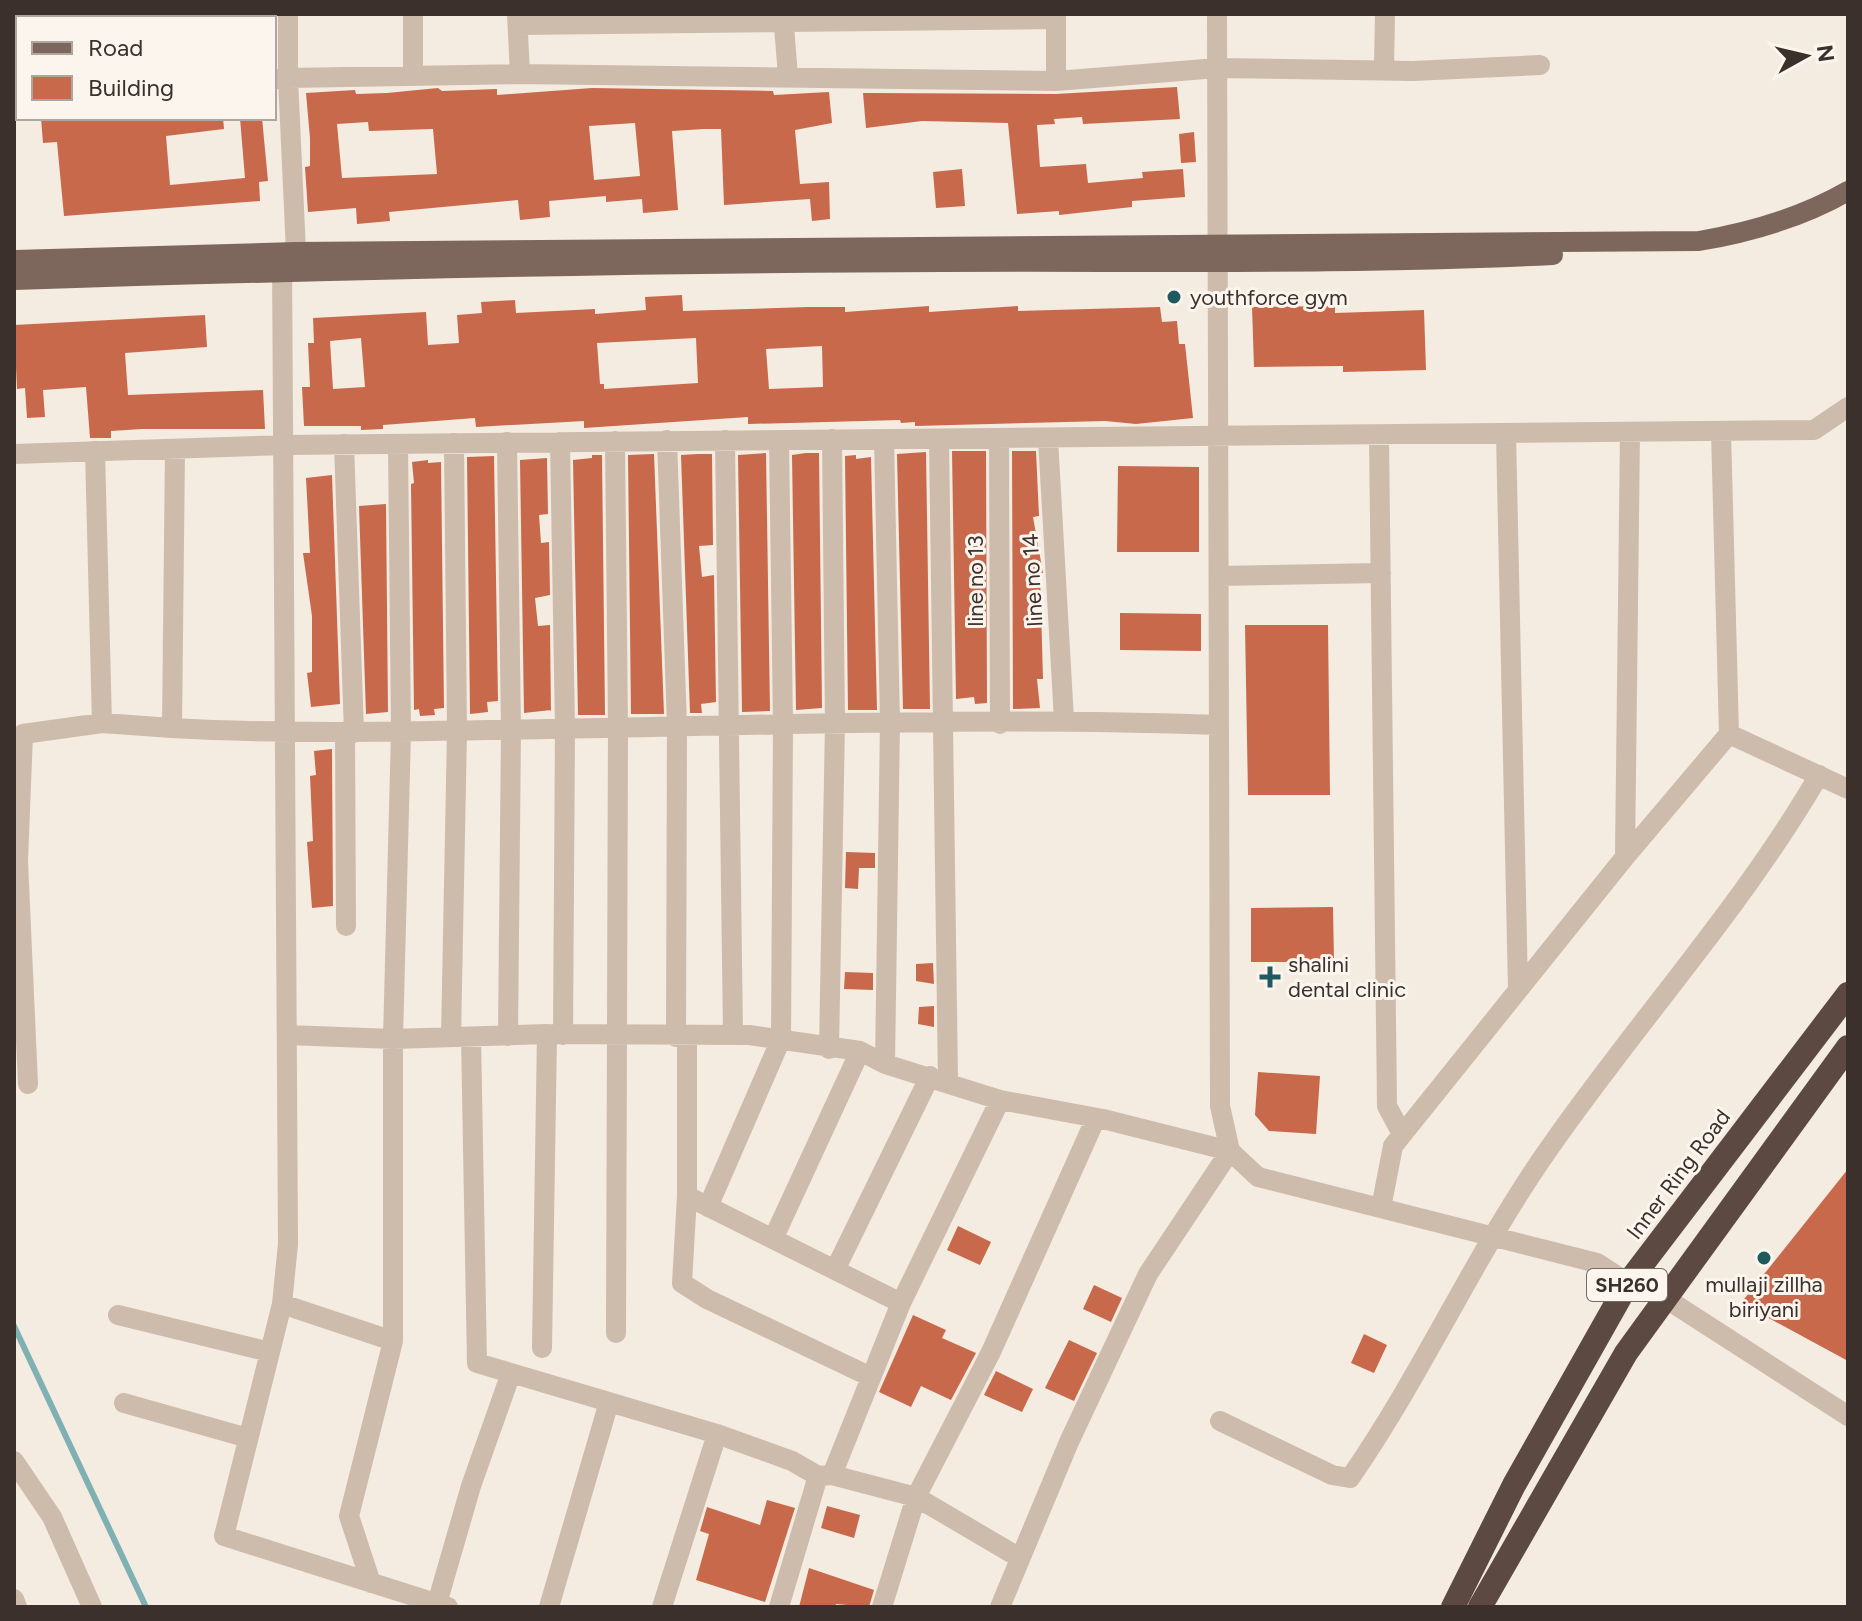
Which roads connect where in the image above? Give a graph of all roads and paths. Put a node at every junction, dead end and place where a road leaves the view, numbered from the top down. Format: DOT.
graph roads {
  1 [pos="288,14"];
  2 [pos="413,14"];
  3 [pos="1217,14"];
  4 [pos="1385,14"];
  5 [pos="1056,17"];
  6 [pos="518,20"];
  7 [pos="784,20"];
  8 [pos="1540,65"];
  9 [pos="1218,68"];
  10 [pos="1384,68"];
  11 [pos="520,74"];
  12 [pos="413,76"];
  13 [pos="788,76"];
  14 [pos="281,78"];
  15 [pos="1056,81"];
  16 [pos="1848,191"];
  17 [pos="1848,205"];
  18 [pos="1218,252"];
  19 [pos="287,259"];
  20 [pos="14,260"];
  21 [pos="14,280"];
  22 [pos="1848,407"];
  23 [pos="1721,431"];
  24 [pos="1630,432"];
  25 [pos="1506,434"];
  26 [pos="1379,436"];
  27 [pos="1218,438"];
  28 [pos="832,439"];
  29 [pos="884,439"];
  30 [pos="939,439"];
  31 [pos="999,439"];
  32 [pos="1048,439"];
  33 [pos="667,440"];
  34 [pos="725,440"];
  35 [pos="779,440"];
  36 [pos="615,441"];
  37 [pos="507,442"];
  38 [pos="560,442"];
  39 [pos="454,443"];
  40 [pos="344,444"];
  41 [pos="398,444"];
  42 [pos="284,445"];
  43 [pos="175,449"];
  44 [pos="95,451"];
  45 [pos="14,454"];
  46 [pos="1381,573"];
  47 [pos="1219,576"];
  48 [pos="1064,720"];
  49 [pos="102,723"];
  50 [pos="835,723"];
  51 [pos="890,723"];
  52 [pos="944,723"];
  53 [pos="783,724"];
  54 [pos="1000,724"];
  55 [pos="731,725"];
  56 [pos="1219,725"];
  57 [pos="677,726"];
  58 [pos="618,727"];
  59 [pos="172,728"];
  60 [pos="565,728"];
  61 [pos="511,730"];
  62 [pos="457,731"];
  63 [pos="401,732"];
  64 [pos="349,733"];
  65 [pos="286,734"];
  66 [pos="1729,734"];
  67 [pos="1819,775"];
  68 [pos="1848,789"];
  69 [pos="1625,857"];
  70 [pos="346,926"];
  71 [pos="1518,989"];
  72 [pos="1848,994"];
  73 [pos="555,1034"];
  74 [pos="287,1035"];
  75 [pos="616,1035"];
  76 [pos="733,1035"];
  77 [pos="508,1036"];
  78 [pos="682,1036"];
  79 [pos="461,1037"];
  80 [pos="393,1039"];
  81 [pos="781,1039"];
  82 [pos="1848,1047"];
  83 [pos="829,1049"];
  84 [pos="860,1051"];
  85 [pos="885,1064"];
  86 [pos="939,1079"];
  87 [pos="28,1084"];
  88 [pos="1000,1100"];
  89 [pos="1095,1120"];
  90 [pos="1402,1134"];
  91 [pos="1230,1151"];
  92 [pos="687,1196"];
  93 [pos="708,1207"];
  94 [pos="1381,1208"];
  95 [pos="774,1237"];
  96 [pos="1492,1238"];
  97 [pos="835,1270"];
  98 [pos="1628,1283"];
  99 [pos="1665,1298"];
  100 [pos="901,1303"];
  101 [pos="282,1304"];
  102 [pos="118,1315"];
  103 [pos="616,1333"];
  104 [pos="393,1341"];
  105 [pos="542,1348"];
  106 [pos="270,1352"];
  107 [pos="511,1373"];
  108 [pos="871,1377"];
  109 [pos="609,1402"];
  110 [pos="124,1403"];
  111 [pos="1848,1416"];
  112 [pos="1220,1421"];
  113 [pos="717,1434"];
  114 [pos="248,1438"];
  115 [pos="14,1461"];
  116 [pos="825,1475"];
  117 [pos="916,1497"];
  118 [pos="1020,1558"];
  119 [pos="371,1583"];
  120 [pos="14,1599"];
  121 [pos="440,1606"];
  122 [pos="17,1607"];
  123 [pos="92,1607"];
  124 [pos="549,1607"];
  125 [pos="662,1607"];
  126 [pos="779,1607"];
  127 [pos="882,1607"];
  128 [pos="1000,1607"];
  129 [pos="1453,1607"];
  130 [pos="1480,1607"];
  1 -- 14 [label="street"];
  2 -- 12 [label="street"];
  3 -- 9 [label="street"];
  4 -- 10 [label="street"];
  5 -- 7 [label="street"];
  5 -- 15 [label="street"];
  6 -- 7 [label="street"];
  6 -- 11 [label="street"];
  7 -- 13 [label="street"];
  8 -- 10 [label="street"];
  9 -- 10 [label="street"];
  9 -- 15 [label="street"];
  9 -- 18 [label="street"];
  11 -- 12 [label="street"];
  11 -- 13 [label="street"];
  12 -- 14 [label="street"];
  13 -- 15 [label="street"];
  14 -- 19 [label="street"];
  16 -- 18 [label="main road"];
  17 -- 18 [label="main road"];
  18 -- 19 [label="main road"];
  18 -- 27 [label="street"];
  19 -- 20 [label="main road"];
  19 -- 21 [label="main road"];
  19 -- 42 [label="street"];
  22 -- 23 [label="street"];
  23 -- 24 [label="street"];
  23 -- 66 [label="street"];
  24 -- 25 [label="street"];
  24 -- 69 [label="street"];
  25 -- 26 [label="street"];
  25 -- 71 [label="street"];
  26 -- 27 [label="street"];
  26 -- 46 [label="street"];
  27 -- 32 [label="street"];
  27 -- 47 [label="street"];
  28 -- 29 [label="street"];
  28 -- 35 [label="street"];
  28 -- 50 [label="street"];
  29 -- 30 [label="street"];
  29 -- 51 [label="street"];
  30 -- 31 [label="street"];
  30 -- 52 [label="street"];
  31 -- 32 [label="street"];
  31 -- 54 [label="street, line no 13"];
  32 -- 48 [label="street, line no 14"];
  33 -- 34 [label="street"];
  33 -- 36 [label="street"];
  33 -- 57 [label="street"];
  34 -- 35 [label="street"];
  34 -- 55 [label="street"];
  35 -- 53 [label="street"];
  36 -- 38 [label="street"];
  36 -- 58 [label="street"];
  37 -- 38 [label="street"];
  37 -- 39 [label="street"];
  37 -- 61 [label="street"];
  38 -- 60 [label="street"];
  39 -- 41 [label="street"];
  39 -- 62 [label="street"];
  40 -- 41 [label="street"];
  40 -- 42 [label="street"];
  40 -- 64 [label="street"];
  41 -- 63 [label="street"];
  42 -- 43 [label="street"];
  42 -- 65 [label="street"];
  43 -- 44 [label="street"];
  43 -- 59 [label="street"];
  44 -- 45 [label="street"];
  44 -- 49 [label="street"];
  46 -- 47 [label="street"];
  46 -- 90 [label="street"];
  47 -- 56 [label="street"];
  48 -- 54 [label="street"];
  48 -- 56 [label="street"];
  49 -- 59 [label="street"];
  49 -- 87 [label="street"];
  50 -- 51 [label="street"];
  50 -- 53 [label="street"];
  50 -- 83 [label="street"];
  51 -- 52 [label="street"];
  51 -- 85 [label="street"];
  52 -- 54 [label="street"];
  52 -- 86 [label="street"];
  53 -- 55 [label="street"];
  53 -- 81 [label="street"];
  55 -- 57 [label="street"];
  55 -- 76 [label="street"];
  56 -- 91 [label="street"];
  57 -- 58 [label="street"];
  57 -- 78 [label="street"];
  58 -- 60 [label="street"];
  58 -- 75 [label="street"];
  59 -- 65 [label="street"];
  60 -- 61 [label="street"];
  60 -- 73 [label="street"];
  61 -- 62 [label="street"];
  61 -- 77 [label="street"];
  62 -- 63 [label="street"];
  62 -- 79 [label="street"];
  63 -- 64 [label="street"];
  63 -- 80 [label="street"];
  64 -- 65 [label="street"];
  64 -- 70 [label="street"];
  65 -- 74 [label="street"];
  66 -- 67 [label="street"];
  66 -- 69 [label="street"];
  67 -- 68 [label="street"];
  67 -- 96 [label="street"];
  69 -- 71 [label="street"];
  71 -- 90 [label="street"];
  72 -- 98 [label="highway, Inner Ring Road / SH260"];
  73 -- 75 [label="street"];
  73 -- 77 [label="street"];
  73 -- 105 [label="street"];
  74 -- 80 [label="street"];
  74 -- 101 [label="street"];
  75 -- 78 [label="street"];
  75 -- 103 [label="street"];
  76 -- 78 [label="street"];
  76 -- 81 [label="street"];
  77 -- 79 [label="street"];
  78 -- 92 [label="street"];
  79 -- 80 [label="street"];
  79 -- 107 [label="street"];
  80 -- 104 [label="street"];
  81 -- 83 [label="street"];
  81 -- 93 [label="street"];
  82 -- 99 [label="highway"];
  83 -- 84 [label="street"];
  84 -- 85 [label="street"];
  84 -- 95 [label="street"];
  85 -- 86 [label="street"];
  86 -- 88 [label="street"];
  86 -- 97 [label="street"];
  88 -- 89 [label="street"];
  88 -- 100 [label="street"];
  89 -- 91 [label="street"];
  89 -- 117 [label="street"];
  90 -- 94 [label="street"];
  91 -- 94 [label="street"];
  91 -- 118 [label="street"];
  92 -- 93 [label="street"];
  92 -- 108 [label="street"];
  93 -- 95 [label="street"];
  94 -- 96 [label="street"];
  95 -- 97 [label="street"];
  96 -- 98 [label="street"];
  96 -- 112 [label="street"];
  97 -- 100 [label="street"];
  98 -- 99 [label="street"];
  98 -- 129 [label="highway, Inner Ring Road / SH260"];
  99 -- 111 [label="street"];
  99 -- 130 [label="highway"];
  100 -- 108 [label="street"];
  101 -- 104 [label="street"];
  101 -- 106 [label="street"];
  102 -- 106 [label="street"];
  104 -- 119 [label="street"];
  106 -- 114 [label="street"];
  107 -- 109 [label="street"];
  107 -- 121 [label="street"];
  108 -- 116 [label="street"];
  109 -- 113 [label="street"];
  109 -- 124 [label="street"];
  110 -- 114 [label="street"];
  113 -- 116 [label="street"];
  113 -- 125 [label="street"];
  114 -- 119 [label="street"];
  115 -- 123 [label="street"];
  116 -- 117 [label="street"];
  116 -- 126 [label="street"];
  117 -- 118 [label="street"];
  117 -- 127 [label="street"];
  118 -- 128 [label="street"];
  119 -- 121 [label="street"];
  120 -- 122 [label="street"];
}
